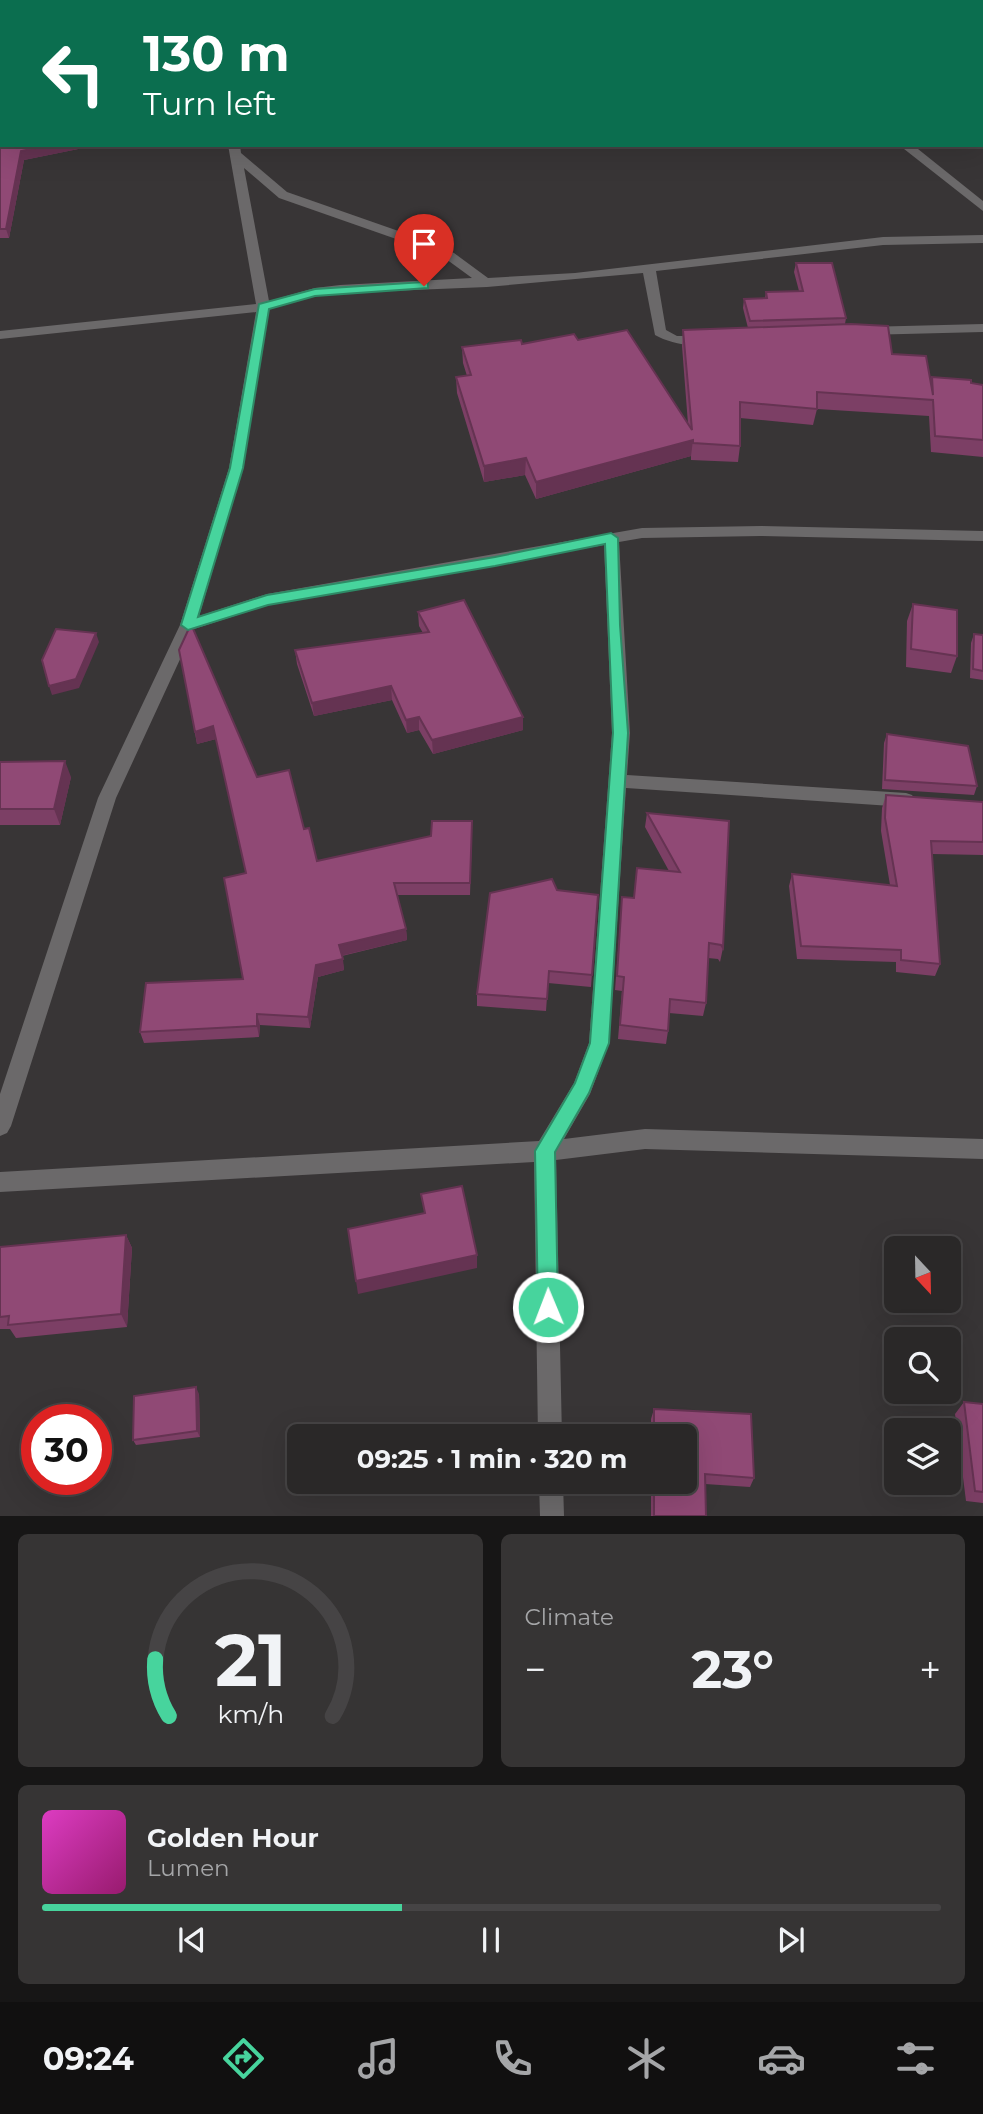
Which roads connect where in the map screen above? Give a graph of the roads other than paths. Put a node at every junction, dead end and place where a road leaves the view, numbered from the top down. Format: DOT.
graph roads {
  1 [pos="908,147"];
  2 [pos="235,150"];
  3 [pos="983,207"];
  4 [pos="983,239"];
  5 [pos="649,270"];
  6 [pos="487,283"];
  7 [pos="263,307"];
  8 [pos="983,328"];
  9 [pos="850,332"];
  10 [pos="0,335"];
  11 [pos="716,339"];
  12 [pos="983,536"];
  13 [pos="611,538"];
  14 [pos="188,625"];
  15 [pos="617,781"];
  16 [pos="929,801"];
  17 [pos="0,1126"];
  18 [pos="983,1149"];
  19 [pos="545,1151"];
  20 [pos="0,1182"];
  21 [pos="550,1424"];
  22 [pos="551,1494"];
  23 [pos="552,1516"];
  1 -- 3 [label="street"];
  2 -- 6 [label="street"];
  2 -- 7 [label="street"];
  4 -- 5 [label="street"];
  5 -- 6 [label="street"];
  5 -- 11 [label="street"];
  6 -- 7 [label="street"];
  7 -- 10 [label="street"];
  7 -- 14 [label="street"];
  8 -- 9 [label="street"];
  12 -- 13 [label="street"];
  13 -- 14 [label="street"];
  13 -- 15 [label="street"];
  14 -- 17 [label="street"];
  15 -- 16 [label="street"];
  15 -- 19 [label="street"];
  18 -- 19 [label="street"];
  19 -- 20 [label="street"];
  19 -- 21 [label="street"];
  22 -- 23 [label="street"];
}
